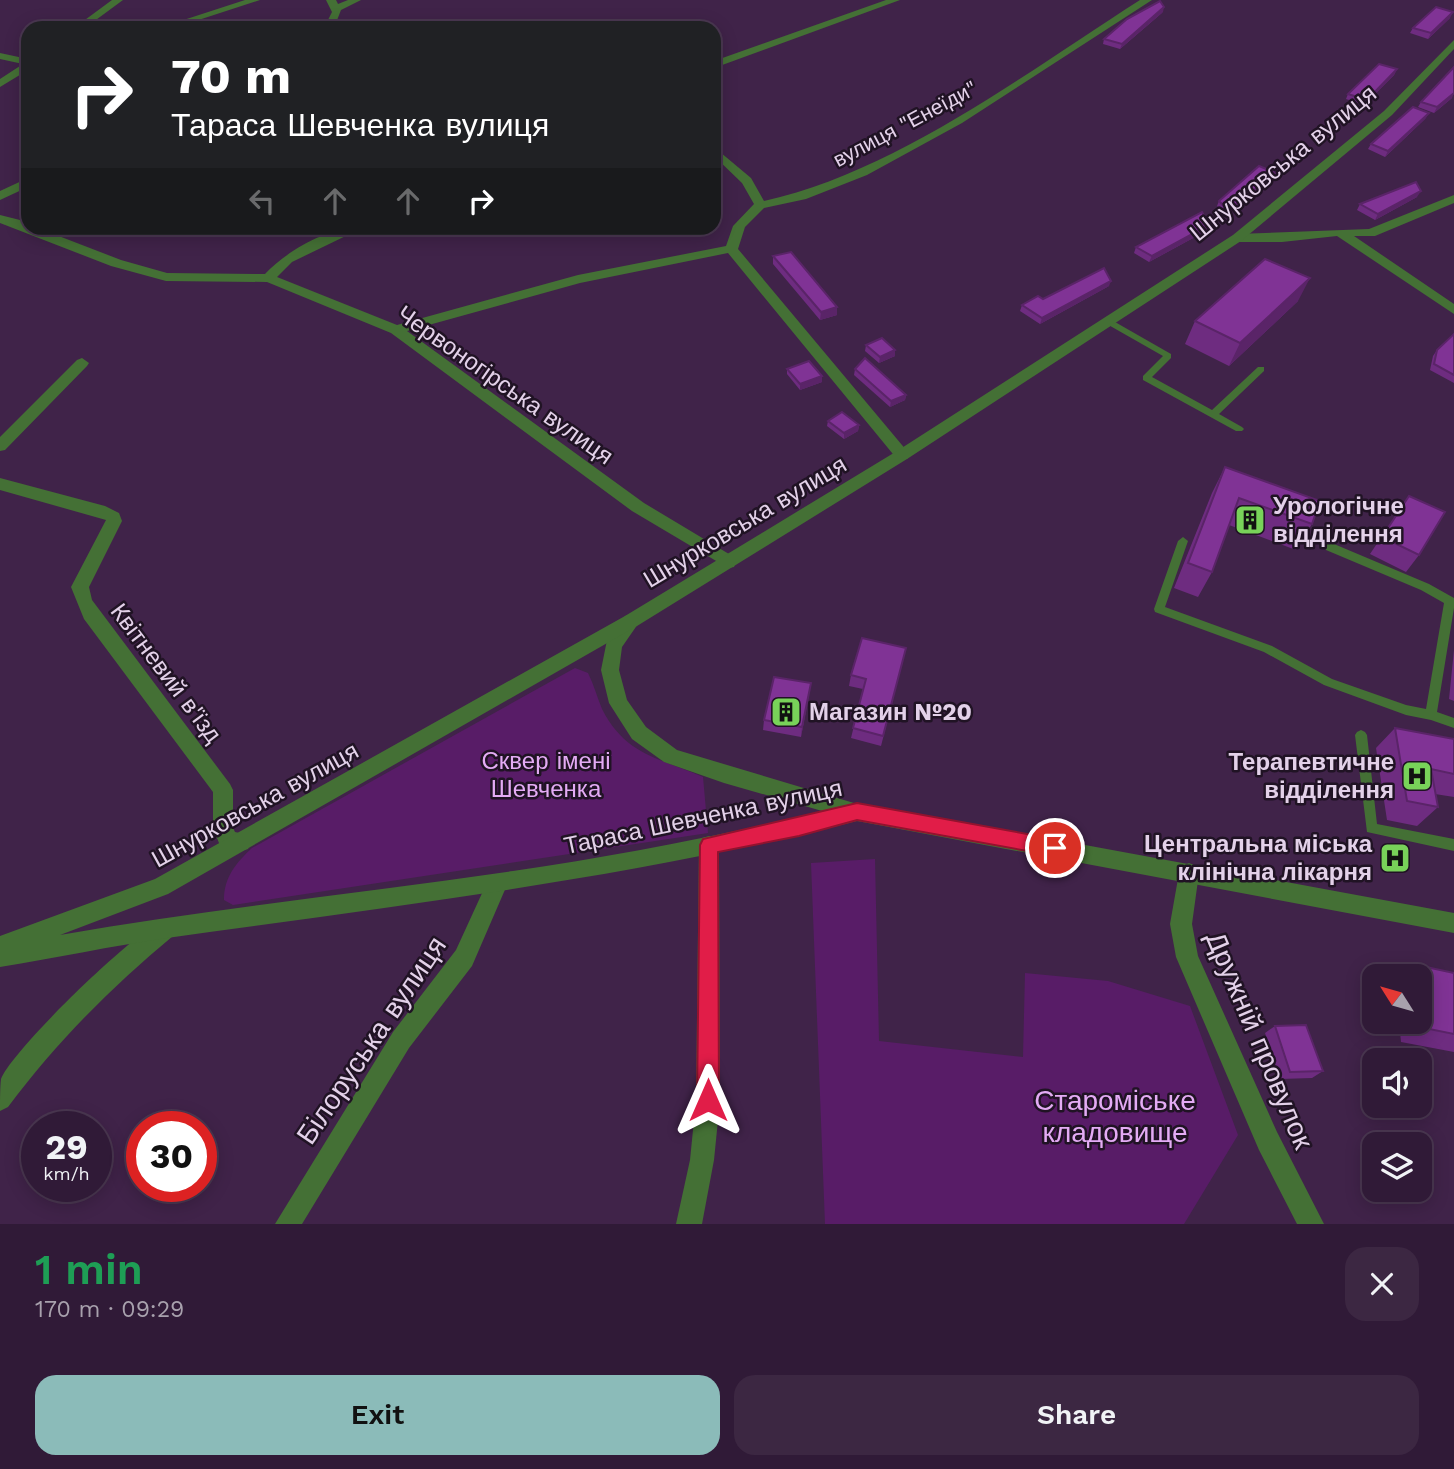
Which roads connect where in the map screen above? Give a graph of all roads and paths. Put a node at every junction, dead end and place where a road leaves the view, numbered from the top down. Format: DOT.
graph roads {
  1 [pos="118,0"];
  2 [pos="255,0"];
  3 [pos="356,0"];
  4 [pos="895,0"];
  5 [pos="1147,0"];
  6 [pos="333,4"];
  7 [pos="89,21"];
  8 [pos="187,21"];
  9 [pos="1454,43"];
  10 [pos="0,56"];
  11 [pos="21,62"];
  12 [pos="721,62"];
  13 [pos="21,69"];
  14 [pos="0,84"];
  15 [pos="721,157"];
  16 [pos="21,186"];
  17 [pos="0,196"];
  18 [pos="1454,199"];
  19 [pos="760,205"];
  20 [pos="0,219"];
  21 [pos="21,224"];
  22 [pos="1339,232"];
  23 [pos="44,235"];
  24 [pos="337,235"];
  25 [pos="1237,238"];
  26 [pos="732,249"];
  27 [pos="269,278"];
  28 [pos="1454,310"];
  29 [pos="1108,321"];
  30 [pos="396,330"];
  31 [pos="82,363"];
  32 [pos="1261,369"];
  33 [pos="1213,415"];
  34 [pos="1239,429"];
  35 [pos="0,446"];
  36 [pos="902,455"];
  37 [pos="0,484"];
  38 [pos="1183,541"];
  39 [pos="1330,547"];
  40 [pos="729,562"];
  41 [pos="631,621"];
  42 [pos="1431,715"];
  43 [pos="1454,723"];
  44 [pos="1361,735"];
  45 [pos="857,812"];
  46 [pos="241,842"];
  47 [pos="709,845"];
  48 [pos="1454,845"];
  49 [pos="1189,873"];
  50 [pos="496,885"];
  51 [pos="1454,923"];
  52 [pos="165,929"];
  53 [pos="0,947"];
  54 [pos="0,956"];
  55 [pos="0,1099"];
  56 [pos="288,1224"];
  57 [pos="689,1224"];
  58 [pos="1311,1224"];
  1 -- 7 [label="street"];
  2 -- 8 [label="street"];
  3 -- 6 [label="street"];
  4 -- 12 [label="street"];
  5 -- 19 [label="street, вулиця \"Енеїди\""];
  9 -- 25 [label="street, Шнурковська вулиця"];
  10 -- 11 [label="street"];
  13 -- 14 [label="street"];
  15 -- 19 [label="street"];
  16 -- 17 [label="street"];
  18 -- 22 [label="street"];
  19 -- 26 [label="street"];
  20 -- 21 [label="street, Червоногірська вулиця"];
  22 -- 25 [label="street"];
  22 -- 28 [label="street"];
  23 -- 27 [label="street, Червоногірська вулиця"];
  24 -- 27 [label="street"];
  25 -- 29 [label="street, Шнурковська вулиця"];
  26 -- 30 [label="street"];
  26 -- 36 [label="street"];
  27 -- 30 [label="street, Червоногірська вулиця"];
  29 -- 33 [label="lane"];
  29 -- 36 [label="street, Шнурковська вулиця"];
  30 -- 40 [label="street, Червоногірська вулиця"];
  31 -- 35 [label="street"];
  32 -- 33 [label="lane"];
  33 -- 34 [label="lane"];
  36 -- 40 [label="street, Шнурковська вулиця"];
  37 -- 46 [label="street, Квітневий в'їзд"];
  38 -- 42 [label="lane"];
  39 -- 42 [label="lane"];
  40 -- 41 [label="street, Шнурковська вулиця"];
  41 -- 45 [label="street"];
  41 -- 46 [label="street, Шнурковська вулиця"];
  42 -- 43 [label="lane"];
  44 -- 48 [label="lane"];
  45 -- 47 [label="street, Тараса Шевченка вулиця"];
  45 -- 49 [label="street, Тараса Шевченка вулиця"];
  46 -- 53 [label="street, Шнурковська вулиця"];
  47 -- 50 [label="street, Тараса Шевченка вулиця"];
  47 -- 57 [label="street"];
  49 -- 51 [label="street, Тараса Шевченка вулиця"];
  49 -- 58 [label="street, Дружній провулок"];
  50 -- 52 [label="street, Тараса Шевченка вулиця"];
  50 -- 56 [label="street, Білоруська вулиця"];
  52 -- 54 [label="street, Тараса Шевченка вулиця"];
  52 -- 55 [label="street"];
}
